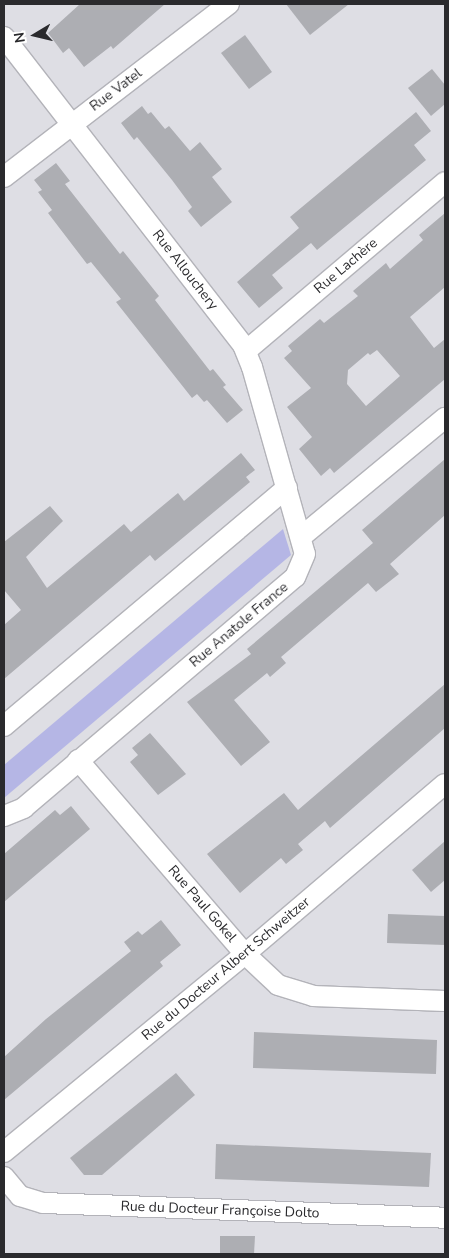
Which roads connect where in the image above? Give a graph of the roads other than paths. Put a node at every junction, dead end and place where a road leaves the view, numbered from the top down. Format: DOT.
graph roads {
  1 [pos="229,4"];
  2 [pos="4,37"];
  3 [pos="72,124"];
  4 [pos="4,177"];
  5 [pos="445,182"];
  6 [pos="246,351"];
  7 [pos="445,418"];
  8 [pos="287,488"];
  9 [pos="301,537"];
  10 [pos="4,726"];
  11 [pos="78,760"];
  12 [pos="445,784"];
  13 [pos="4,816"];
  14 [pos="245,954"];
  15 [pos="445,1001"];
  16 [pos="4,1152"];
  17 [pos="4,1178"];
  18 [pos="445,1218"];
  1 -- 3 [label="street, Rue Vatel"];
  2 -- 3 [label="street, Rue Allouchery"];
  3 -- 4 [label="street, Rue Vatel"];
  3 -- 6 [label="street, Rue Allouchery"];
  5 -- 6 [label="street, Rue Lachère"];
  6 -- 8 [label="street, Rue Allouchery"];
  7 -- 9 [label="street"];
  8 -- 9 [label="street, Rue Allouchery"];
  8 -- 10 [label="street"];
  9 -- 11 [label="street, Rue Anatole France"];
  11 -- 13 [label="street, Rue Anatole France"];
  11 -- 14 [label="street, Rue Paul Gokel"];
  12 -- 14 [label="street, Rue du Docteur Albert Schweitzer"];
  14 -- 15 [label="street, Rue Paul Gokel"];
  14 -- 16 [label="street, Rue du Docteur Albert Schweitzer"];
  17 -- 18 [label="street, Rue du Docteur Françoise Dolto"];
}
